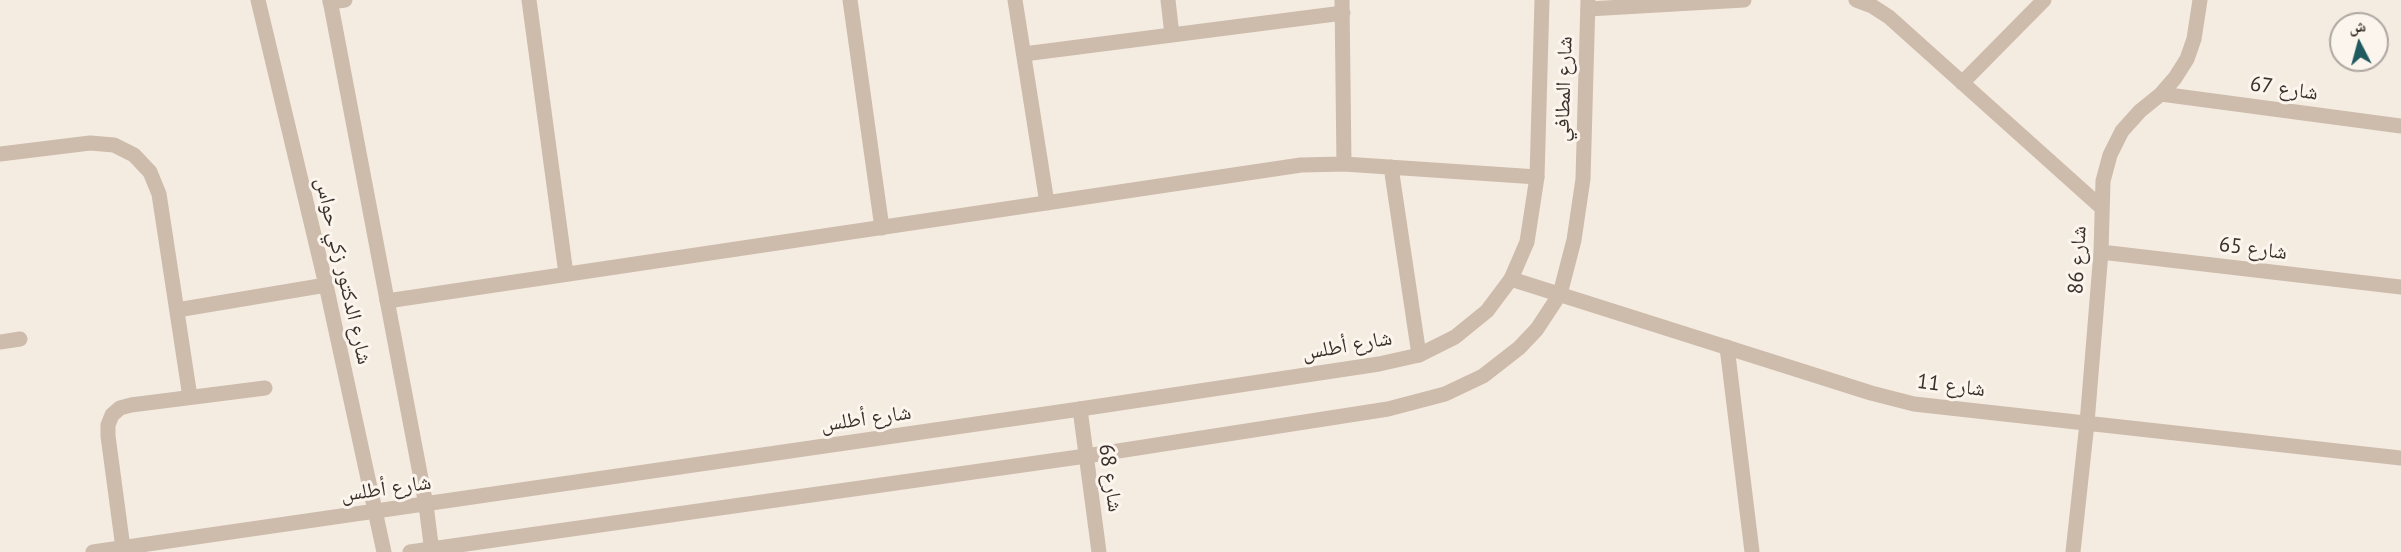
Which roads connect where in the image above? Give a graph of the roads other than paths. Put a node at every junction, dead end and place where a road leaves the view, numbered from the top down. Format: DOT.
graph roads {
  1 [pos="258,0"];
  2 [pos="529,0"];
  3 [pos="850,0"];
  4 [pos="1015,0"];
  5 [pos="1168,0"];
  6 [pos="1542,0"];
  7 [pos="1744,0"];
  8 [pos="1856,0"];
  9 [pos="2044,0"];
  10 [pos="2200,0"];
  11 [pos="335,1"];
  12 [pos="1588,5"];
  13 [pos="1343,7"];
  14 [pos="1172,35"];
  15 [pos="1024,54"];
  16 [pos="1962,83"];
  17 [pos="2161,94"];
  18 [pos="2401,126"];
  19 [pos="0,154"];
  20 [pos="1344,164"];
  21 [pos="1391,167"];
  22 [pos="1537,177"];
  23 [pos="1047,203"];
  24 [pos="2102,208"];
  25 [pos="882,228"];
  26 [pos="2101,252"];
  27 [pos="566,274"];
  28 [pos="1511,279"];
  29 [pos="326,285"];
  30 [pos="2401,287"];
  31 [pos="1560,294"];
  32 [pos="387,301"];
  33 [pos="177,310"];
  34 [pos="20,339"];
  35 [pos="0,342"];
  36 [pos="1727,347"];
  37 [pos="1419,355"];
  38 [pos="265,388"];
  39 [pos="190,397"];
  40 [pos="1080,409"];
  41 [pos="2087,423"];
  42 [pos="1086,456"];
  43 [pos="2401,458"];
  44 [pos="426,505"];
  45 [pos="374,512"];
  46 [pos="123,548"];
  47 [pos="433,550"];
  48 [pos="93,552"];
  49 [pos="384,552"];
  50 [pos="410,552"];
  51 [pos="1099,552"];
  52 [pos="1752,552"];
  53 [pos="2073,552"];
  1 -- 29 [label="street, شارع الدكتور زكي حواس"];
  2 -- 27 [label="street"];
  3 -- 25 [label="street"];
  4 -- 15 [label="street"];
  5 -- 14 [label="street"];
  6 -- 22 [label="street, شارع المطافي"];
  7 -- 12 [label="street"];
  8 -- 16 [label="street"];
  9 -- 16 [label="street"];
  10 -- 17 [label="street, شارع 86"];
  11 -- 32 [label="street, شارع الدكتور زكي حواس"];
  12 -- 31 [label="street, شارع المطافي"];
  13 -- 14 [label="street"];
  13 -- 20 [label="street"];
  14 -- 15 [label="street"];
  15 -- 23 [label="street"];
  16 -- 24 [label="street"];
  17 -- 18 [label="street, شارع 67"];
  17 -- 24 [label="street, شارع 86"];
  19 -- 33 [label="street"];
  20 -- 21 [label="street"];
  20 -- 23 [label="street"];
  21 -- 22 [label="street"];
  21 -- 37 [label="street"];
  22 -- 28 [label="street, شارع أطلس"];
  23 -- 25 [label="street"];
  24 -- 26 [label="street, شارع 86"];
  25 -- 27 [label="street"];
  26 -- 30 [label="street, شارع 65"];
  26 -- 41 [label="street, شارع 86"];
  27 -- 32 [label="street"];
  28 -- 31 [label="street, شارع 11"];
  28 -- 37 [label="street, شارع أطلس"];
  29 -- 33 [label="street"];
  29 -- 45 [label="street, شارع الدكتور زكي حواس"];
  31 -- 36 [label="street, شارع 11"];
  31 -- 42 [label="street"];
  32 -- 44 [label="street, شارع الدكتور زكي حواس"];
  33 -- 39 [label="street"];
  34 -- 35 [label="street"];
  36 -- 41 [label="street, شارع 11"];
  36 -- 52 [label="street"];
  37 -- 40 [label="street, شارع أطلس"];
  38 -- 39 [label="street"];
  39 -- 46 [label="street"];
  40 -- 42 [label="street, شارع 68"];
  40 -- 44 [label="street, شارع أطلس"];
  41 -- 43 [label="street, شارع 11"];
  41 -- 53 [label="street, شارع 86"];
  42 -- 47 [label="street"];
  42 -- 51 [label="street, شارع 68"];
  44 -- 45 [label="street, شارع أطلس"];
  44 -- 47 [label="street, شارع الدكتور زكي حواس"];
  45 -- 46 [label="street, شارع أطلس"];
  45 -- 49 [label="street, شارع الدكتور زكي حواس"];
  46 -- 48 [label="street, شارع أطلس"];
  47 -- 50 [label="street"];
}
